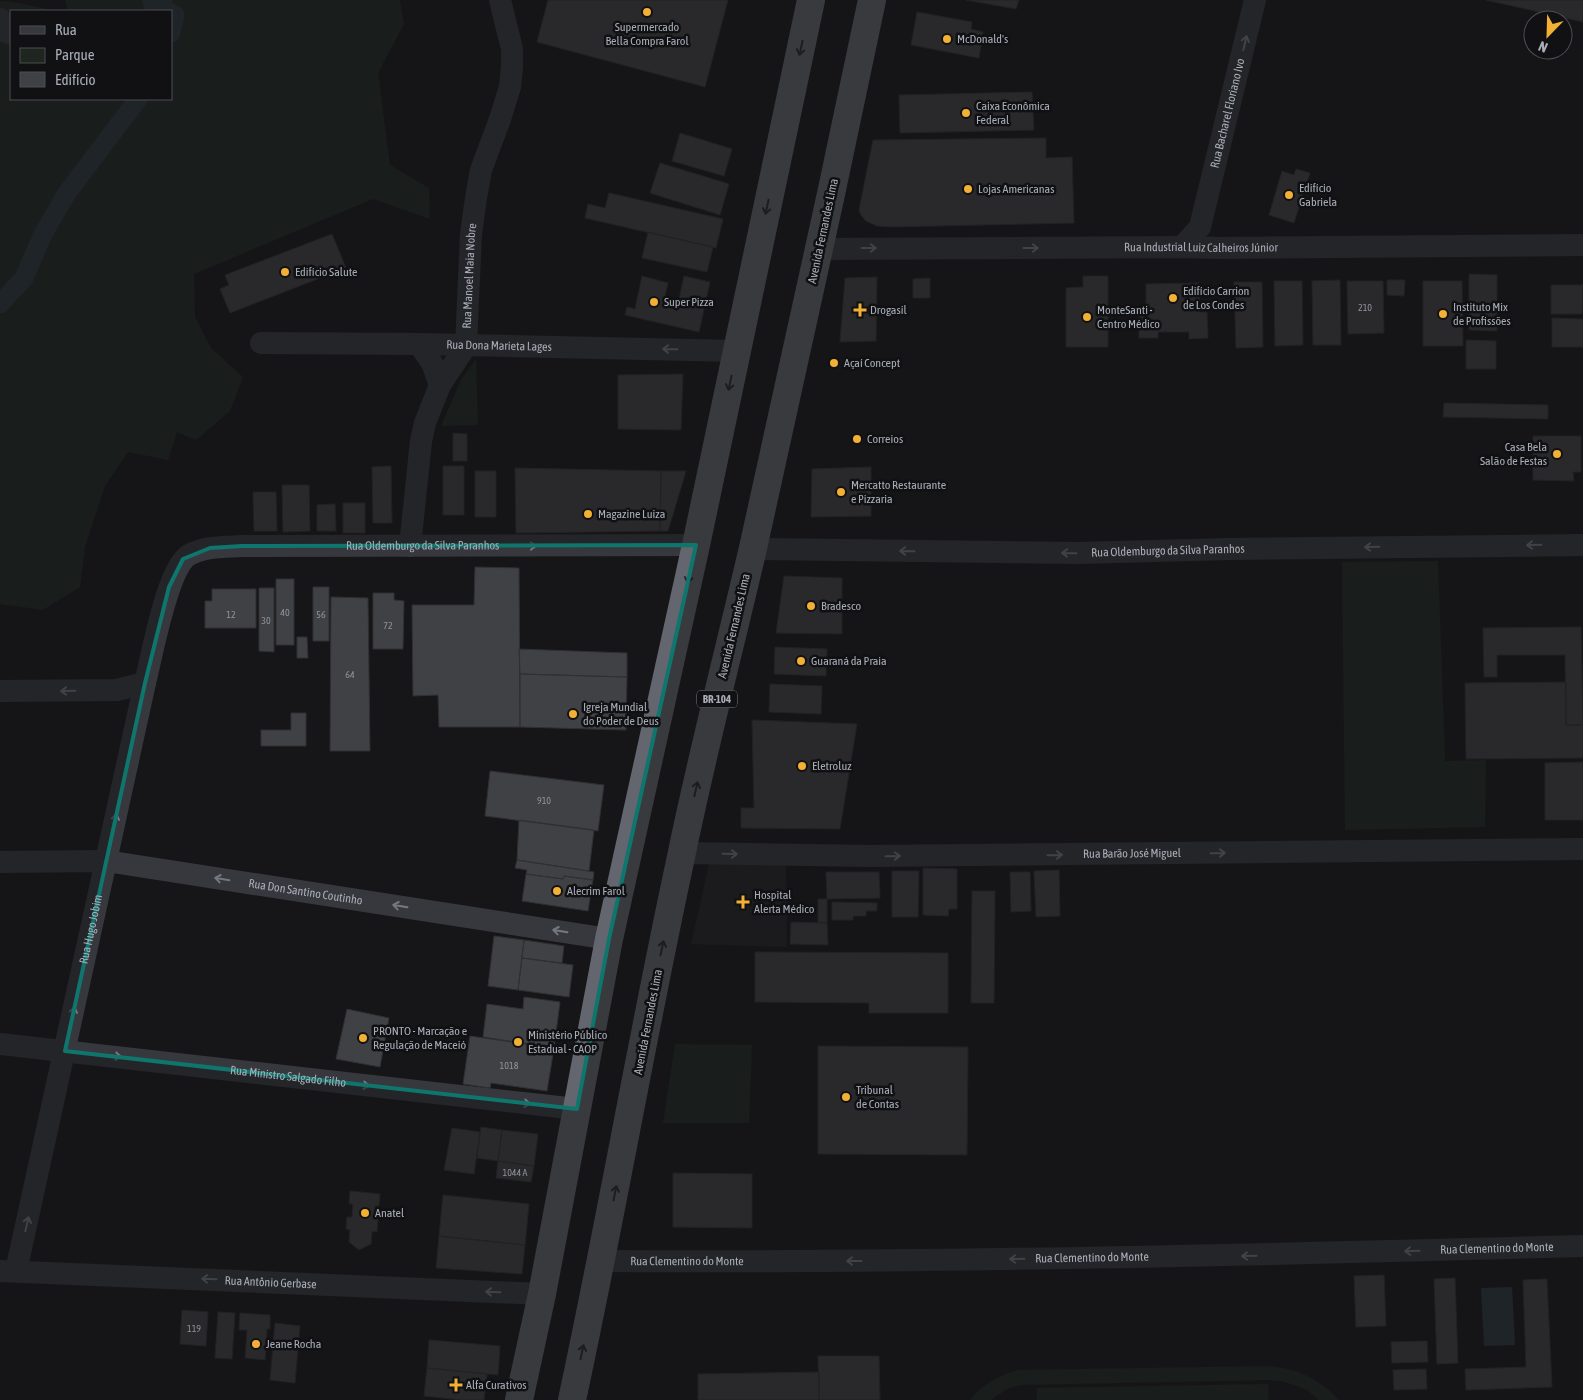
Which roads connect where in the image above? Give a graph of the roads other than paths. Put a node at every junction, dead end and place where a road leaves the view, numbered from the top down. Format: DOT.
graph roads {
  1 [pos="500,0"];
  2 [pos="811,0"];
  3 [pos="872,0"];
  4 [pos="1255,0"];
  5 [pos="0,19"];
  6 [pos="10,34"];
  7 [pos="1200,227"];
  8 [pos="1583,245"];
  9 [pos="1182,247"];
  10 [pos="820,248"];
  11 [pos="1220,248"];
  12 [pos="261,343"];
  13 [pos="419,344"];
  14 [pos="466,346"];
  15 [pos="737,351"];
  16 [pos="440,386"];
  17 [pos="1583,545"];
  18 [pos="410,546"];
  19 [pos="696,546"];
  20 [pos="752,549"];
  21 [pos="169,587"];
  22 [pos="145,683"];
  23 [pos="117,690"];
  24 [pos="0,692"];
  25 [pos="140,706"];
  26 [pos="1583,849"];
  27 [pos="681,853"];
  28 [pos="106,861"];
  29 [pos="0,862"];
  30 [pos="608,939"];
  31 [pos="0,1044"];
  32 [pos="65,1051"];
  33 [pos="577,1109"];
  34 [pos="1583,1246"];
  35 [pos="601,1261"];
  36 [pos="8,1271"];
  37 [pos="542,1294"];
  38 [pos="518,1400"];
  39 [pos="572,1400"];
  1 -- 14 [label="street, Rua Manoel Maia Nobre"];
  2 -- 15 [label="highway, one-way"];
  3 -- 10 [label="highway, Avenida Fernandes Lima / BR-104"];
  7 -- 4 [label="street, Rua Bacharel Floriano Ivo, one-way"];
  5 -- 6 [label="street"];
  7 -- 9 [label="street, Rua Bacharel Floriano Ivo"];
  7 -- 11 [label="street"];
  8 -- 11 [label="street, Rua Industrial Luiz Calheiros Júnior"];
  10 -- 9 [label="street, Rua Industrial Luiz Calheiros Júnior, one-way"];
  9 -- 11 [label="street, Rua Industrial Luiz Calheiros Júnior"];
  10 -- 20 [label="highway, Avenida Fernandes Lima / BR-104"];
  12 -- 13 [label="street, Rua Dona Marieta Lages"];
  13 -- 14 [label="street, Rua Dona Marieta Lages"];
  13 -- 16 [label="street"];
  15 -- 14 [label="street, Rua Dona Marieta Lages, one-way"];
  14 -- 16 [label="street, Rua Manoel Maia Nobre"];
  15 -- 19 [label="highway, one-way"];
  16 -- 18 [label="street, Rua Manoel Maia Nobre"];
  17 -- 20 [label="street, Rua Oldemburgo da Silva Paranhos, one-way"];
  18 -- 19 [label="street, Rua Oldemburgo da Silva Paranhos, one-way"];
  18 -- 21 [label="street, Rua Oldemburgo da Silva Paranhos"];
  19 -- 30 [label="highway, one-way"];
  27 -- 20 [label="highway, Avenida Fernandes Lima / BR-104, one-way"];
  21 -- 22 [label="street, Rua Hugo Jobim"];
  22 -- 23 [label="street"];
  22 -- 25 [label="street, Rua Hugo Jobim"];
  23 -- 24 [label="street, one-way"];
  23 -- 25 [label="street"];
  28 -- 25 [label="street, Rua Hugo Jobim, one-way"];
  27 -- 26 [label="street, Rua Barão José Miguel, one-way"];
  35 -- 27 [label="highway, Avenida Fernandes Lima / BR-104, one-way"];
  28 -- 29 [label="street, Rua Don Santino Coutinho"];
  30 -- 28 [label="street, Rua Don Santino Coutinho, one-way"];
  32 -- 28 [label="street, Rua Hugo Jobim, one-way"];
  30 -- 33 [label="highway"];
  31 -- 32 [label="street, Rua Ministro Salgado Filho"];
  32 -- 33 [label="street, Rua Ministro Salgado Filho, one-way"];
  36 -- 32 [label="street, Rua Hugo Jobim, one-way"];
  33 -- 37 [label="highway"];
  34 -- 35 [label="street, Rua Clementino do Monte, one-way"];
  39 -- 35 [label="highway, Avenida Fernandes Lima / BR-104, one-way"];
  37 -- 36 [label="street, Rua Antônio Gerbase, one-way"];
  37 -- 38 [label="highway"];
}
